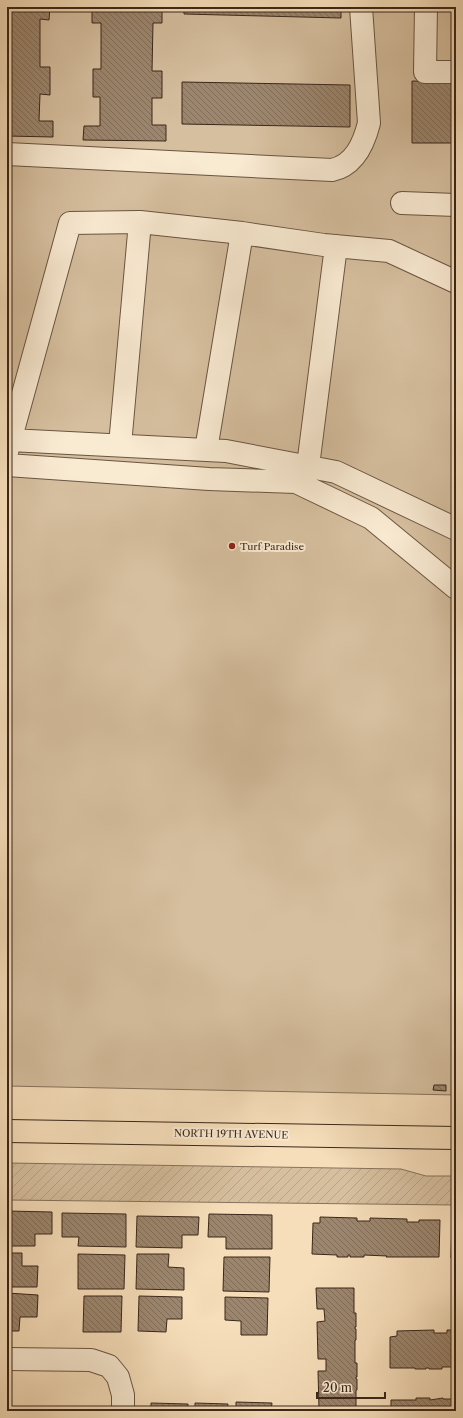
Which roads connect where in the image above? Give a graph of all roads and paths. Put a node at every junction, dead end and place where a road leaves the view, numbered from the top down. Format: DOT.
graph roads {
  1 [pos="361,7"];
  2 [pos="426,7"];
  3 [pos="456,72"];
  4 [pos="7,154"];
  5 [pos="402,203"];
  6 [pos="456,206"];
  7 [pos="140,222"];
  8 [pos="242,233"];
  9 [pos="336,246"];
  10 [pos="456,282"];
  11 [pos="120,445"];
  12 [pos="9,446"];
  13 [pos="206,450"];
  14 [pos="7,464"];
  15 [pos="308,466"];
  16 [pos="456,528"];
  17 [pos="456,588"];
  18 [pos="7,1131"];
  19 [pos="456,1138"];
  20 [pos="7,1359"];
  21 [pos="123,1411"];
  1 -- 4 [label="street"];
  2 -- 3 [label="street"];
  5 -- 6 [label="street"];
  7 -- 8 [label="street"];
  7 -- 11 [label="street"];
  7 -- 12 [label="street"];
  8 -- 9 [label="street"];
  8 -- 13 [label="street"];
  9 -- 10 [label="street"];
  9 -- 15 [label="street"];
  11 -- 12 [label="street"];
  11 -- 13 [label="street"];
  13 -- 15 [label="street"];
  14 -- 17 [label="street"];
  15 -- 16 [label="street"];
  18 -- 19 [label="main road, NORTH 19TH AVENUE"];
  20 -- 21 [label="street"];
}
